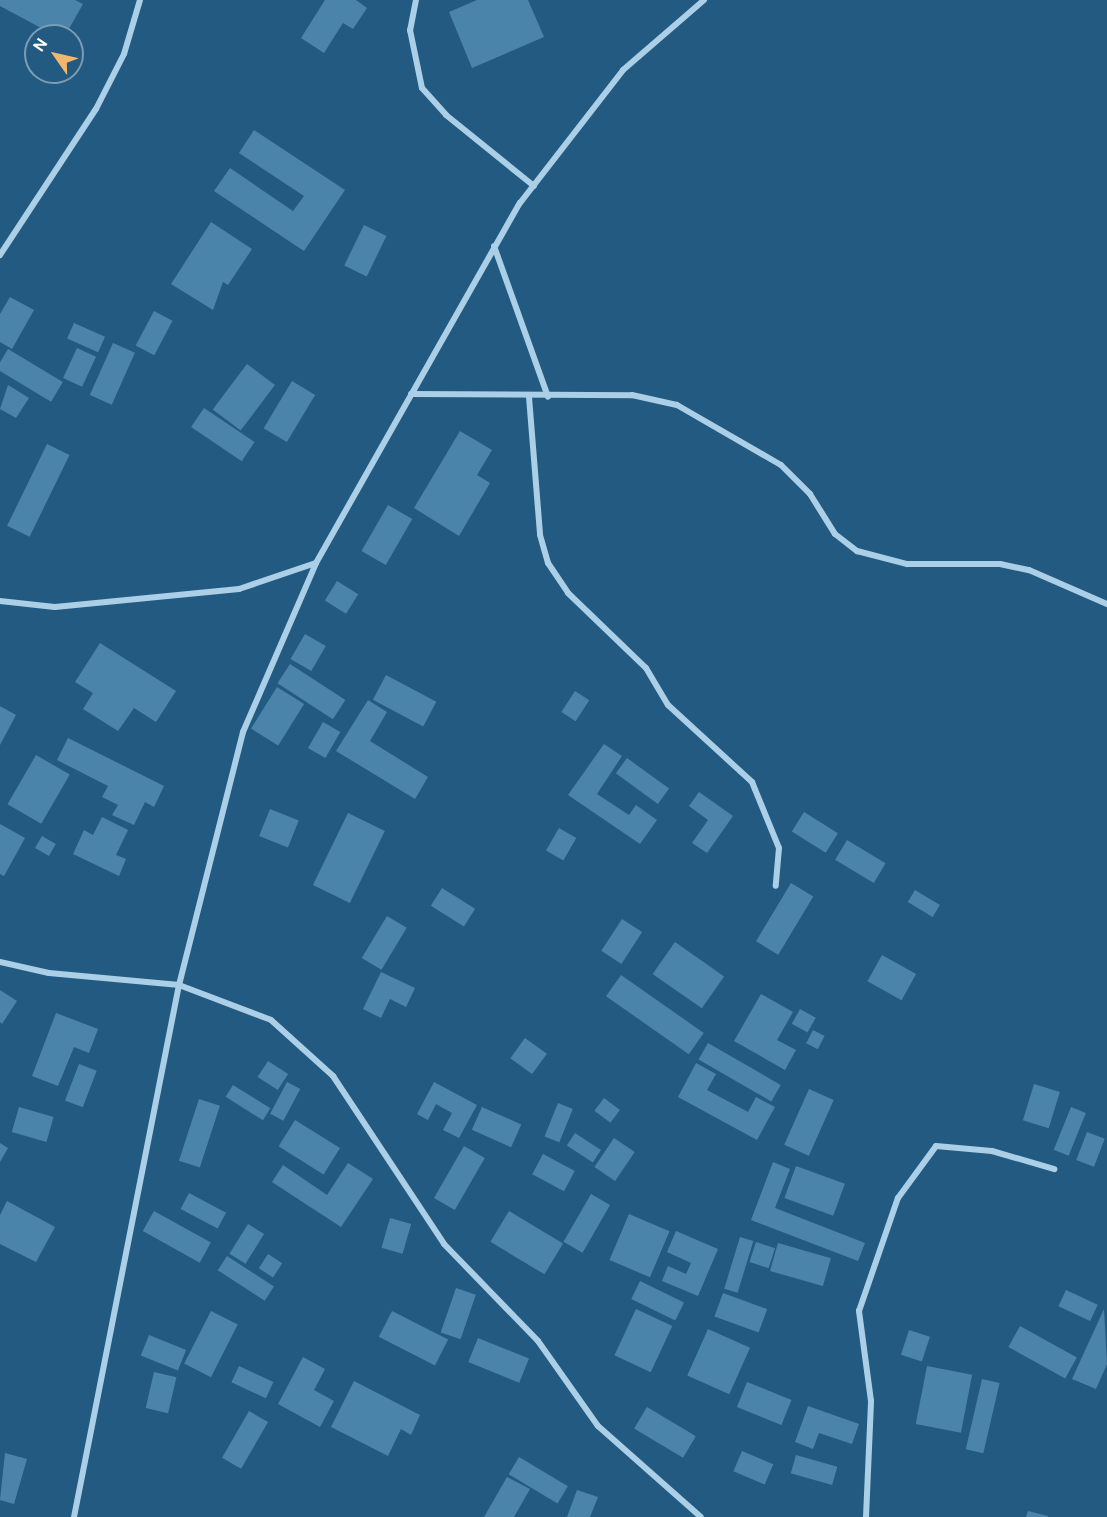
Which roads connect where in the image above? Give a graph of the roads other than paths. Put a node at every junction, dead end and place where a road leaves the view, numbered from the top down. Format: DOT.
graph roads {
  1 [pos="140,0"];
  2 [pos="416,0"];
  3 [pos="704,0"];
  4 [pos="534,186"];
  5 [pos="494,246"];
  6 [pos="0,255"];
  7 [pos="411,394"];
  8 [pos="529,397"];
  9 [pos="548,397"];
  10 [pos="316,563"];
  11 [pos="0,602"];
  12 [pos="1107,604"];
  13 [pos="776,886"];
  14 [pos="0,962"];
  15 [pos="179,985"];
  16 [pos="1054,1169"];
  17 [pos="74,1517"];
  18 [pos="701,1517"];
  19 [pos="866,1517"];
  1 -- 6 [label="street"];
  2 -- 4 [label="street"];
  3 -- 4 [label="street"];
  4 -- 5 [label="street"];
  5 -- 7 [label="street"];
  5 -- 9 [label="street"];
  7 -- 8 [label="street"];
  7 -- 10 [label="street"];
  8 -- 9 [label="street"];
  8 -- 13 [label="street"];
  9 -- 12 [label="street"];
  10 -- 11 [label="street"];
  10 -- 15 [label="street"];
  14 -- 15 [label="street"];
  15 -- 17 [label="street"];
  15 -- 18 [label="street"];
  16 -- 19 [label="street"];
}
